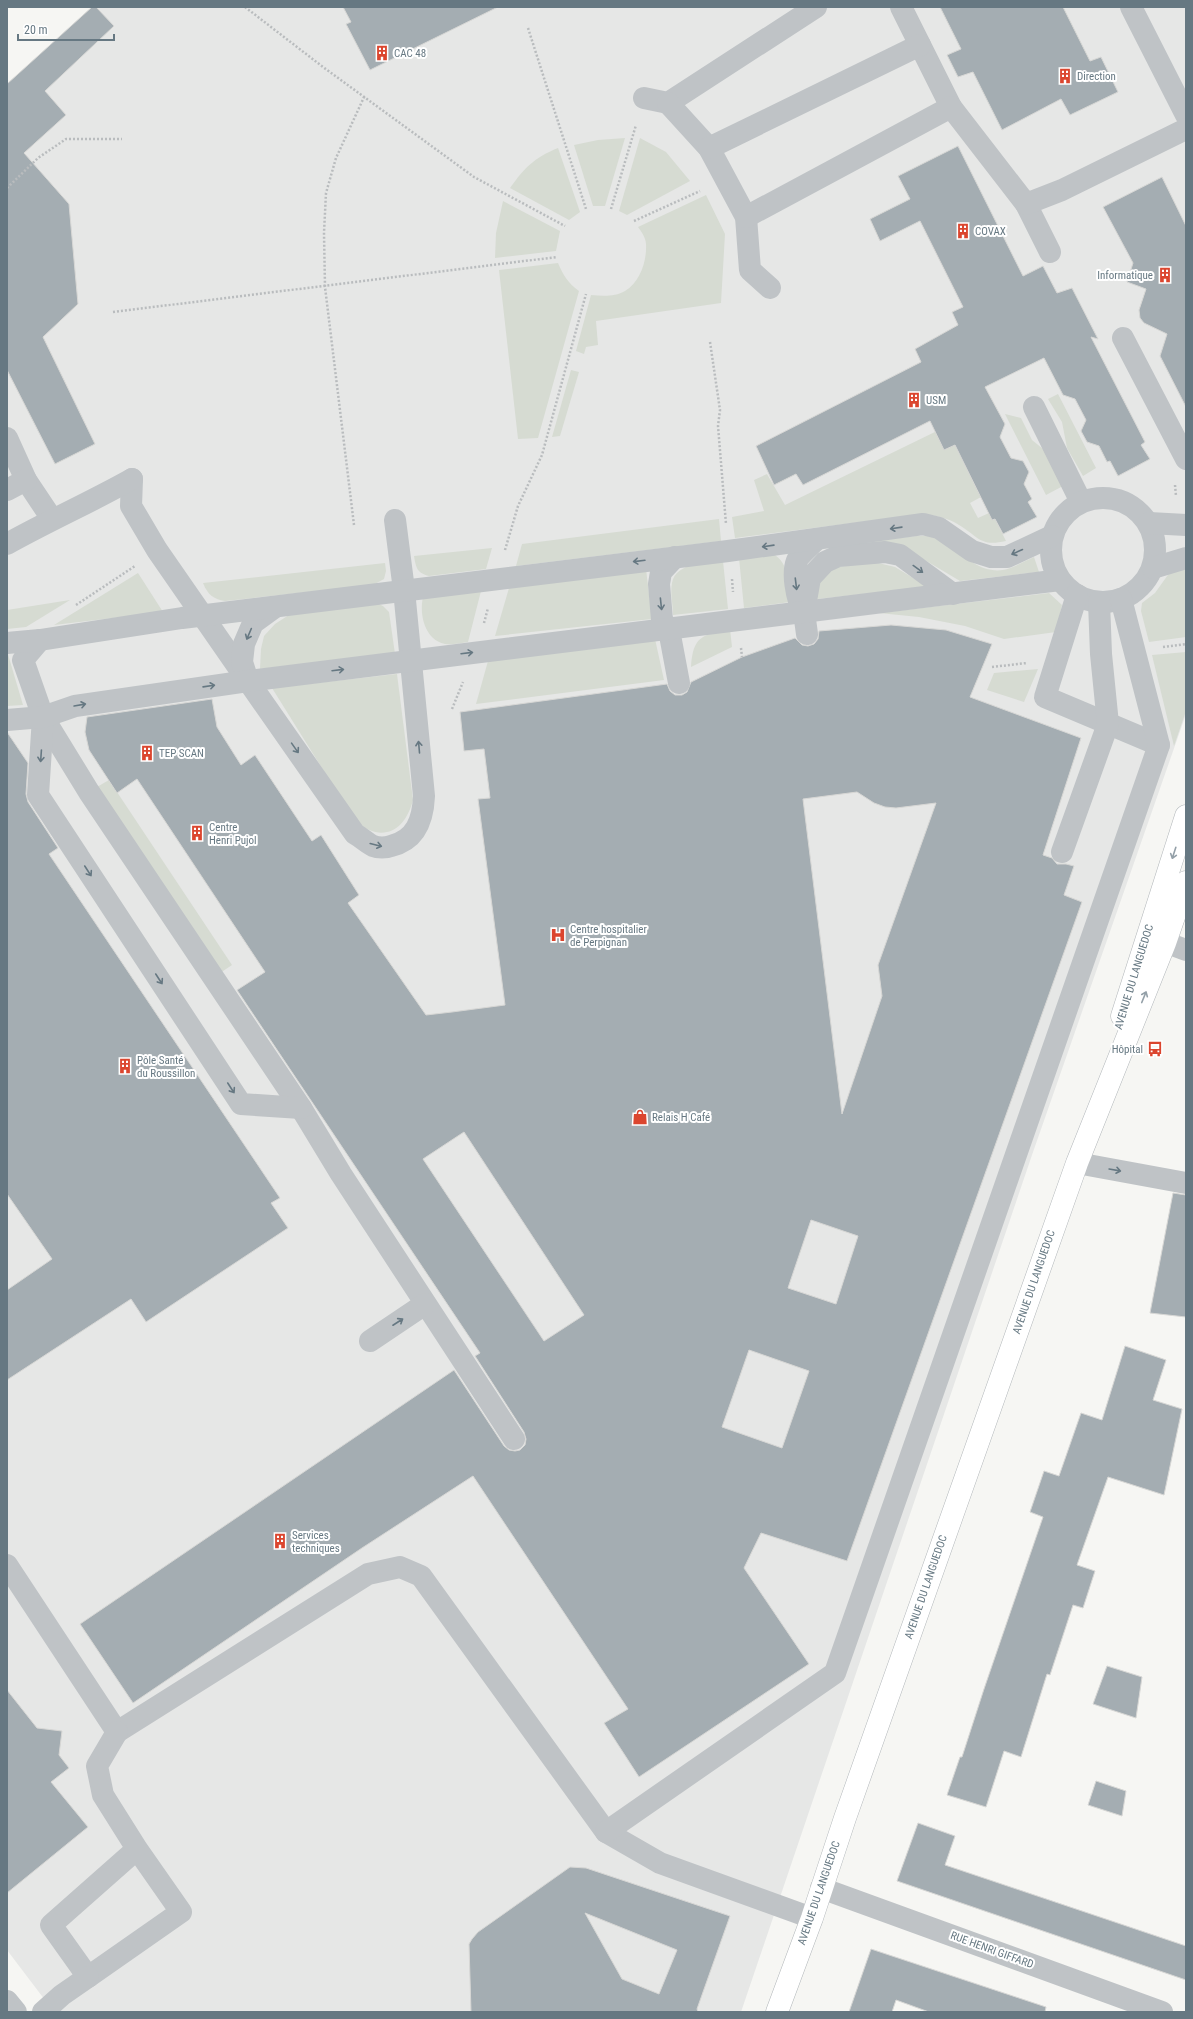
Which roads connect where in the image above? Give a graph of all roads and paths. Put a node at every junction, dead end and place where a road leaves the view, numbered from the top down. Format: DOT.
graph roads {
  1 [pos="245,7"];
  2 [pos="816,7"];
  3 [pos="901,7"];
  4 [pos="1131,7"];
  5 [pos="528,28"];
  6 [pos="920,45"];
  7 [pos="365,95"];
  8 [pos="644,98"];
  9 [pos="668,102"];
  10 [pos="951,107"];
  11 [pos="1186,115"];
  12 [pos="1186,129"];
  13 [pos="122,139"];
  14 [pos="709,148"];
  15 [pos="726,179"];
  16 [pos="7,188"];
  17 [pos="1026,204"];
  18 [pos="586,209"];
  19 [pos="611,209"];
  20 [pos="746,217"];
  21 [pos="634,221"];
  22 [pos="565,226"];
  23 [pos="1050,252"];
  24 [pos="557,257"];
  25 [pos="325,287"];
  26 [pos="770,288"];
  27 [pos="586,294"];
  28 [pos="113,312"];
  29 [pos="1123,338"];
  30 [pos="710,342"];
  31 [pos="1034,406"];
  32 [pos="7,438"];
  33 [pos="1186,459"];
  34 [pos="26,480"];
  35 [pos="7,490"];
  36 [pos="1081,502"];
  37 [pos="52,518"];
  38 [pos="395,520"];
  39 [pos="1149,524"];
  40 [pos="354,525"];
  41 [pos="1186,525"];
  42 [pos="1052,536"];
  43 [pos="817,539"];
  44 [pos="7,544"];
  45 [pos="728,551"];
  46 [pos="675,557"];
  47 [pos="1186,558"];
  48 [pos="1153,568"];
  49 [pos="496,579"];
  50 [pos="1060,580"];
  51 [pos="404,590"];
  52 [pos="952,594"];
  53 [pos="1077,595"];
  54 [pos="1121,599"];
  55 [pos="1099,602"];
  56 [pos="275,607"];
  57 [pos="804,612"];
  58 [pos="203,616"];
  59 [pos="737,620"];
  60 [pos="669,630"];
  61 [pos="807,634"];
  62 [pos="40,640"];
  63 [pos="7,643"];
  64 [pos="475,652"];
  65 [pos="742,657"];
  66 [pos="411,661"];
  67 [pos="248,681"];
  68 [pos="679,683"];
  69 [pos="452,709"];
  70 [pos="43,717"];
  71 [pos="7,720"];
  72 [pos="1108,724"];
  73 [pos="1159,746"];
  74 [pos="1186,816"];
  75 [pos="1062,852"];
  76 [pos="1186,882"];
  77 [pos="1156,939"];
  78 [pos="1186,950"];
  79 [pos="301,1108"];
  80 [pos="1077,1163"];
  81 [pos="1186,1183"];
  82 [pos="425,1304"];
  83 [pos="370,1340"];
  84 [pos="514,1439"];
  85 [pos="7,1565"];
  86 [pos="117,1732"];
  87 [pos="606,1832"];
  88 [pos="137,1849"];
  89 [pos="821,1888"];
  90 [pos="812,1918"];
  91 [pos="88,1977"];
  92 [pos="7,2001"];
  93 [pos="16,2012"];
  94 [pos="43,2012"];
  95 [pos="777,2012"];
  96 [pos="1162,2012"];
  1 -- 7 [label="path"];
  2 -- 9 [label="street"];
  3 -- 6 [label="street"];
  4 -- 11 [label="street"];
  5 -- 18 [label="path"];
  6 -- 10 [label="street"];
  6 -- 14 [label="street"];
  7 -- 22 [label="path"];
  7 -- 25 [label="path"];
  8 -- 9 [label="street"];
  8 -- 19 [label="path"];
  9 -- 14 [label="street"];
  10 -- 17 [label="street"];
  10 -- 20 [label="street"];
  12 -- 17 [label="street"];
  13 -- 16 [label="path"];
  14 -- 15 [label="street"];
  15 -- 20 [label="street"];
  15 -- 21 [label="path"];
  17 -- 23 [label="street"];
  20 -- 26 [label="street"];
  24 -- 25 [label="path"];
  25 -- 28 [label="path"];
  25 -- 40 [label="path"];
  27 -- 49 [label="path"];
  29 -- 33 [label="street"];
  30 -- 45 [label="path"];
  31 -- 36 [label="street"];
  32 -- 34 [label="street"];
  34 -- 35 [label="street"];
  34 -- 37 [label="street"];
  36 -- 39 [label="street"];
  36 -- 42 [label="street"];
  37 -- 44 [label="street"];
  37 -- 58 [label="street"];
  38 -- 51 [label="street"];
  39 -- 41 [label="street"];
  39 -- 48 [label="street"];
  42 -- 43 [label="street, one-way"];
  42 -- 50 [label="street"];
  43 -- 45 [label="street, one-way"];
  43 -- 57 [label="street, one-way"];
  45 -- 46 [label="street"];
  45 -- 59 [label="path"];
  46 -- 49 [label="street, one-way"];
  46 -- 60 [label="street, one-way"];
  47 -- 48 [label="street"];
  48 -- 54 [label="street"];
  49 -- 51 [label="street"];
  49 -- 64 [label="path"];
  50 -- 52 [label="street"];
  50 -- 53 [label="street"];
  51 -- 56 [label="street"];
  51 -- 66 [label="street"];
  52 -- 57 [label="street"];
  57 -- 52 [label="street, one-way"];
  53 -- 55 [label="street"];
  53 -- 72 [label="street"];
  54 -- 55 [label="street"];
  54 -- 73 [label="street"];
  55 -- 72 [label="street"];
  56 -- 58 [label="street"];
  56 -- 67 [label="street, one-way"];
  57 -- 59 [label="street"];
  57 -- 61 [label="street"];
  58 -- 62 [label="street"];
  58 -- 67 [label="street"];
  59 -- 60 [label="street"];
  59 -- 65 [label="path"];
  60 -- 64 [label="street"];
  60 -- 68 [label="street"];
  62 -- 63 [label="street"];
  62 -- 70 [label="street"];
  66 -- 64 [label="street, one-way"];
  64 -- 69 [label="path"];
  67 -- 66 [label="street, one-way"];
  67 -- 66 [label="street, one-way"];
  70 -- 67 [label="street, one-way"];
  70 -- 71 [label="street"];
  70 -- 79 [label="street"];
  70 -- 79 [label="street, one-way"];
  72 -- 73 [label="street"];
  72 -- 75 [label="street"];
  73 -- 87 [label="street"];
  74 -- 77 [label="main road, AVENUE DU LANGUEDOC, one-way"];
  76 -- 77 [label="main road, AVENUE DU LANGUEDOC"];
  77 -- 78 [label="street"];
  77 -- 80 [label="main road, AVENUE DU LANGUEDOC"];
  79 -- 82 [label="street"];
  80 -- 81 [label="street, one-way"];
  80 -- 89 [label="main road, AVENUE DU LANGUEDOC"];
  83 -- 82 [label="street, one-way"];
  82 -- 84 [label="street"];
  85 -- 86 [label="street"];
  86 -- 87 [label="street"];
  86 -- 88 [label="street"];
  87 -- 90 [label="street"];
  88 -- 91 [label="street"];
  88 -- 91 [label="street"];
  89 -- 90 [label="main road, AVENUE DU LANGUEDOC"];
  89 -- 96 [label="street, RUE HENRI GIFFARD"];
  90 -- 95 [label="main road, AVENUE DU LANGUEDOC"];
  91 -- 94 [label="street"];
  92 -- 93 [label="street"];
}
